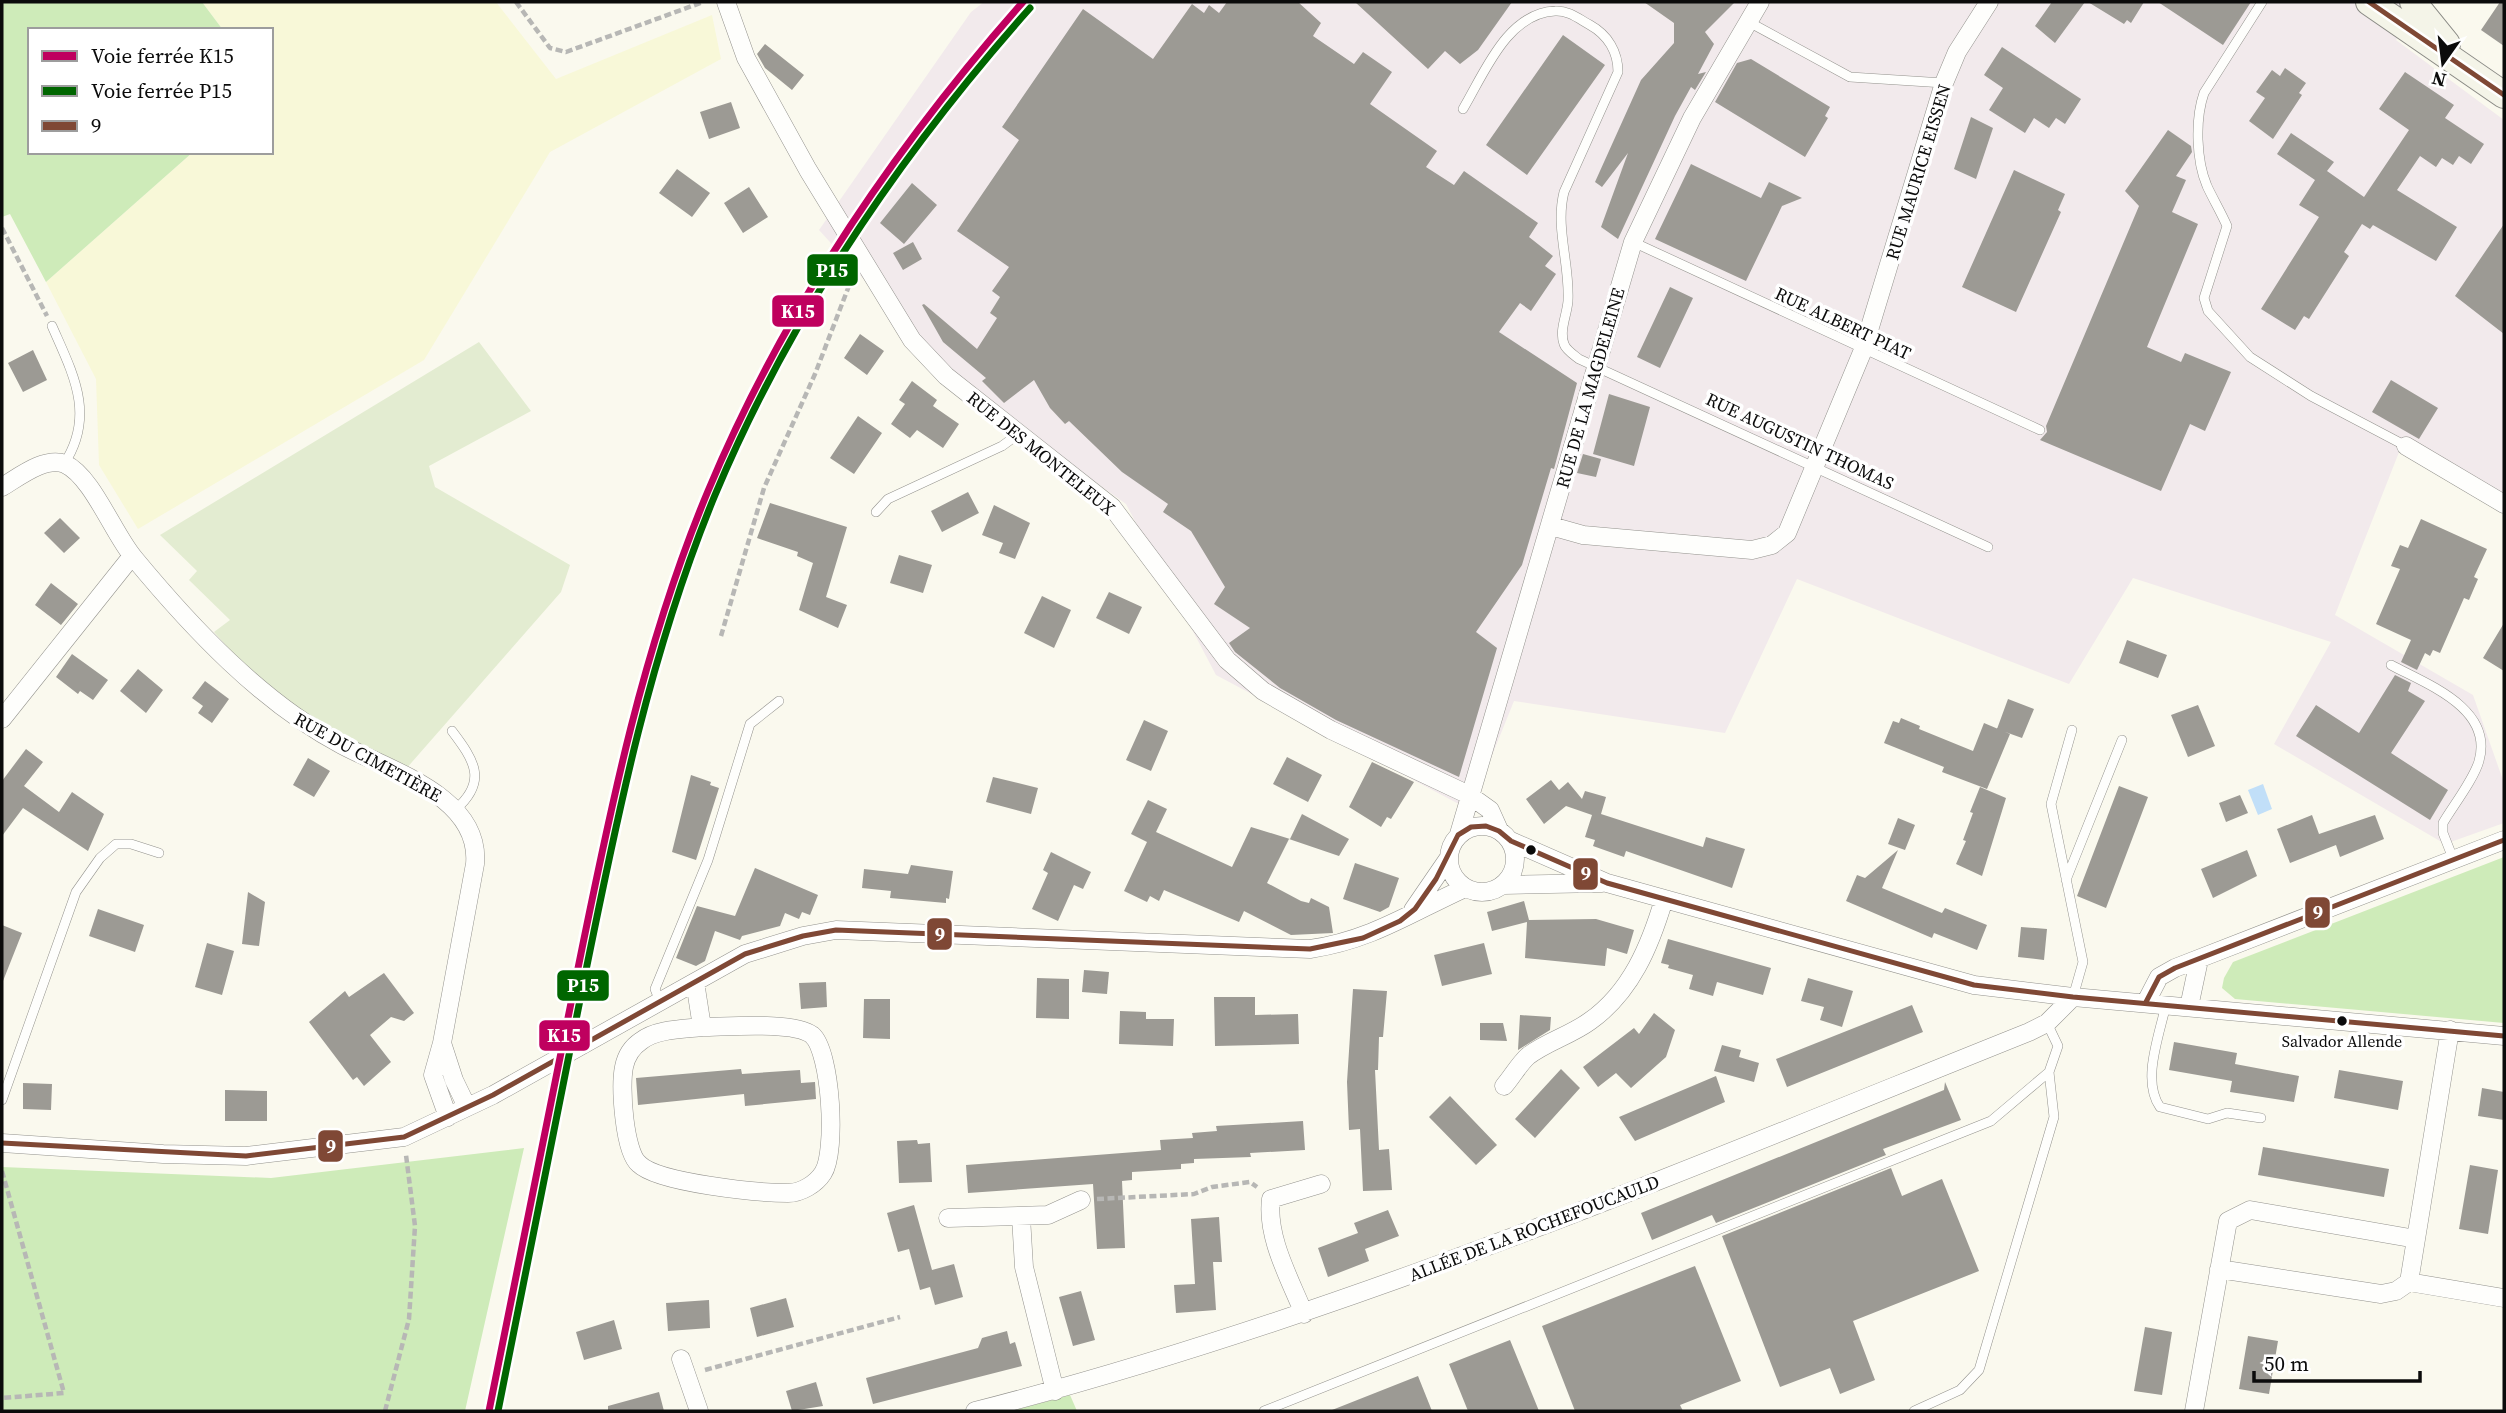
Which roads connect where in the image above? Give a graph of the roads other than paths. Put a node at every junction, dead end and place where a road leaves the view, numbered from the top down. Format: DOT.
graph roads {
  1 [pos="726,2"];
  2 [pos="1760,2"];
  3 [pos="1989,2"];
  4 [pos="2262,2"];
  5 [pos="2369,2"];
  6 [pos="2420,7"];
  7 [pos="1748,21"];
  8 [pos="2471,71"];
  9 [pos="1944,83"];
  10 [pos="2504,95"];
  11 [pos="1463,109"];
  12 [pos="1633,242"];
  13 [pos="52,326"];
  14 [pos="1863,350"];
  15 [pos="1597,365"];
  16 [pos="2040,430"];
  17 [pos="1020,433"];
  18 [pos="2406,446"];
  19 [pos="64,464"];
  20 [pos="1815,465"];
  21 [pos="2,487"];
  22 [pos="2504,504"];
  23 [pos="876,512"];
  24 [pos="1551,526"];
  25 [pos="1988,547"];
  26 [pos="132,556"];
  27 [pos="2391,665"];
  28 [pos="779,701"];
  29 [pos="2,719"];
  30 [pos="2072,730"];
  31 [pos="453,731"];
  32 [pos="2122,740"];
  33 [pos="1469,795"];
  34 [pos="456,809"];
  35 [pos="1459,835"];
  36 [pos="1505,835"];
  37 [pos="2504,840"];
  38 [pos="159,853"];
  39 [pos="1448,859"];
  40 [pos="2454,860"];
  41 [pos="2065,881"];
  42 [pos="1607,883"];
  43 [pos="1504,885"];
  44 [pos="1465,888"];
  45 [pos="1664,899"];
  46 [pos="1411,912"];
  47 [pos="2199,960"];
  48 [pos="695,982"];
  49 [pos="2073,997"];
  50 [pos="660,1002"];
  51 [pos="2146,1002"];
  52 [pos="2165,1004"];
  53 [pos="2189,1007"];
  54 [pos="2047,1023"];
  55 [pos="702,1027"];
  56 [pos="2450,1030"];
  57 [pos="2504,1036"];
  58 [pos="442,1043"];
  59 [pos="2049,1072"];
  60 [pos="1504,1086"];
  61 [pos="2,1100"];
  62 [pos="467,1107"];
  63 [pos="448,1117"];
  64 [pos="2261,1118"];
  65 [pos="2,1143"];
  66 [pos="1321,1184"];
  67 [pos="1080,1200"];
  68 [pos="1021,1217"];
  69 [pos="948,1218"];
  70 [pos="2416,1239"];
  71 [pos="2219,1269"];
  72 [pos="2409,1282"];
  73 [pos="2504,1298"];
  74 [pos="1304,1314"];
  75 [pos="684,1367"];
  76 [pos="1055,1391"];
  77 [pos="699,1411"];
  78 [pos="975,1411"];
  79 [pos="1264,1411"];
  80 [pos="1914,1411"];
  81 [pos="2194,1411"];
  1 -- 17 [label="street, RUE DES MONTELEUX"];
  2 -- 7 [label="street, RUE DE LA MAGDELEINE"];
  3 -- 9 [label="street, RUE MAURICE EISSEN"];
  4 -- 18 [label="lane"];
  5 -- 8 [label="main road"];
  6 -- 8 [label="main road"];
  7 -- 9 [label="lane"];
  7 -- 12 [label="street, RUE DE LA MAGDELEINE"];
  8 -- 10 [label="main road"];
  9 -- 14 [label="street, RUE MAURICE EISSEN"];
  11 -- 15 [label="lane, RUE AUGUSTIN THOMAS"];
  12 -- 14 [label="lane, RUE ALBERT PIAT"];
  12 -- 15 [label="street, RUE DE LA MAGDELEINE"];
  13 -- 19 [label="lane"];
  14 -- 16 [label="lane, RUE ALBERT PIAT"];
  14 -- 20 [label="street, RUE MAURICE EISSEN"];
  15 -- 20 [label="lane, RUE AUGUSTIN THOMAS"];
  15 -- 24 [label="street, RUE DE LA MAGDELEINE"];
  17 -- 23 [label="lane"];
  17 -- 33 [label="street, RUE DES MONTELEUX"];
  18 -- 22 [label="street"];
  19 -- 21 [label="street"];
  19 -- 26 [label="street, RUE DU CIMETIÈRE"];
  20 -- 24 [label="street, RUE MAURICE EISSEN"];
  20 -- 25 [label="lane, RUE AUGUSTIN THOMAS"];
  24 -- 33 [label="street, RUE DE LA MAGDELEINE"];
  26 -- 29 [label="street"];
  26 -- 34 [label="street, RUE DU CIMETIÈRE"];
  27 -- 40 [label="lane"];
  28 -- 50 [label="lane"];
  30 -- 41 [label="lane"];
  31 -- 34 [label="lane"];
  32 -- 41 [label="lane"];
  33 -- 35 [label="street, RUE DE LA MAGDELEINE"];
  33 -- 36 [label="street, RUE DES MONTELEUX"];
  34 -- 58 [label="street, RUE DU CIMETIÈRE"];
  35 -- 36 [label="street"];
  35 -- 39 [label="street"];
  36 -- 42 [label="street"];
  36 -- 43 [label="street"];
  37 -- 40 [label="street"];
  38 -- 61 [label="lane"];
  39 -- 44 [label="street"];
  39 -- 46 [label="street"];
  40 -- 47 [label="street"];
  41 -- 49 [label="lane"];
  42 -- 43 [label="street"];
  42 -- 45 [label="street"];
  43 -- 44 [label="street"];
  44 -- 46 [label="street"];
  45 -- 49 [label="street"];
  45 -- 60 [label="street"];
  46 -- 48 [label="street"];
  47 -- 51 [label="street"];
  47 -- 53 [label="street"];
  48 -- 50 [label="street"];
  48 -- 55 [label="street"];
  49 -- 51 [label="street"];
  49 -- 54 [label="street, ALLÉE DE LA ROCHEFOUCAULD"];
  50 -- 62 [label="street"];
  51 -- 52 [label="street"];
  52 -- 53 [label="street"];
  52 -- 64 [label="lane"];
  53 -- 56 [label="street"];
  54 -- 59 [label="lane"];
  54 -- 74 [label="street, ALLÉE DE LA ROCHEFOUCAULD"];
  55 -- 55 [label="street"];
  56 -- 57 [label="street"];
  56 -- 70 [label="street"];
  58 -- 62 [label="street, RUE DU CIMETIÈRE"];
  58 -- 63 [label="street, RUE DU CIMETIÈRE"];
  59 -- 79 [label="lane"];
  59 -- 80 [label="lane"];
  62 -- 63 [label="street"];
  63 -- 65 [label="street"];
  66 -- 74 [label="street"];
  67 -- 68 [label="street"];
  68 -- 69 [label="street"];
  68 -- 76 [label="street"];
  70 -- 71 [label="street"];
  70 -- 72 [label="street"];
  71 -- 72 [label="street"];
  71 -- 81 [label="street"];
  72 -- 73 [label="street"];
  74 -- 76 [label="street, ALLÉE DE LA ROCHEFOUCAULD"];
  75 -- 77 [label="street"];
  76 -- 78 [label="street, ALLÉE DE LA ROCHEFOUCAULD"];
}
